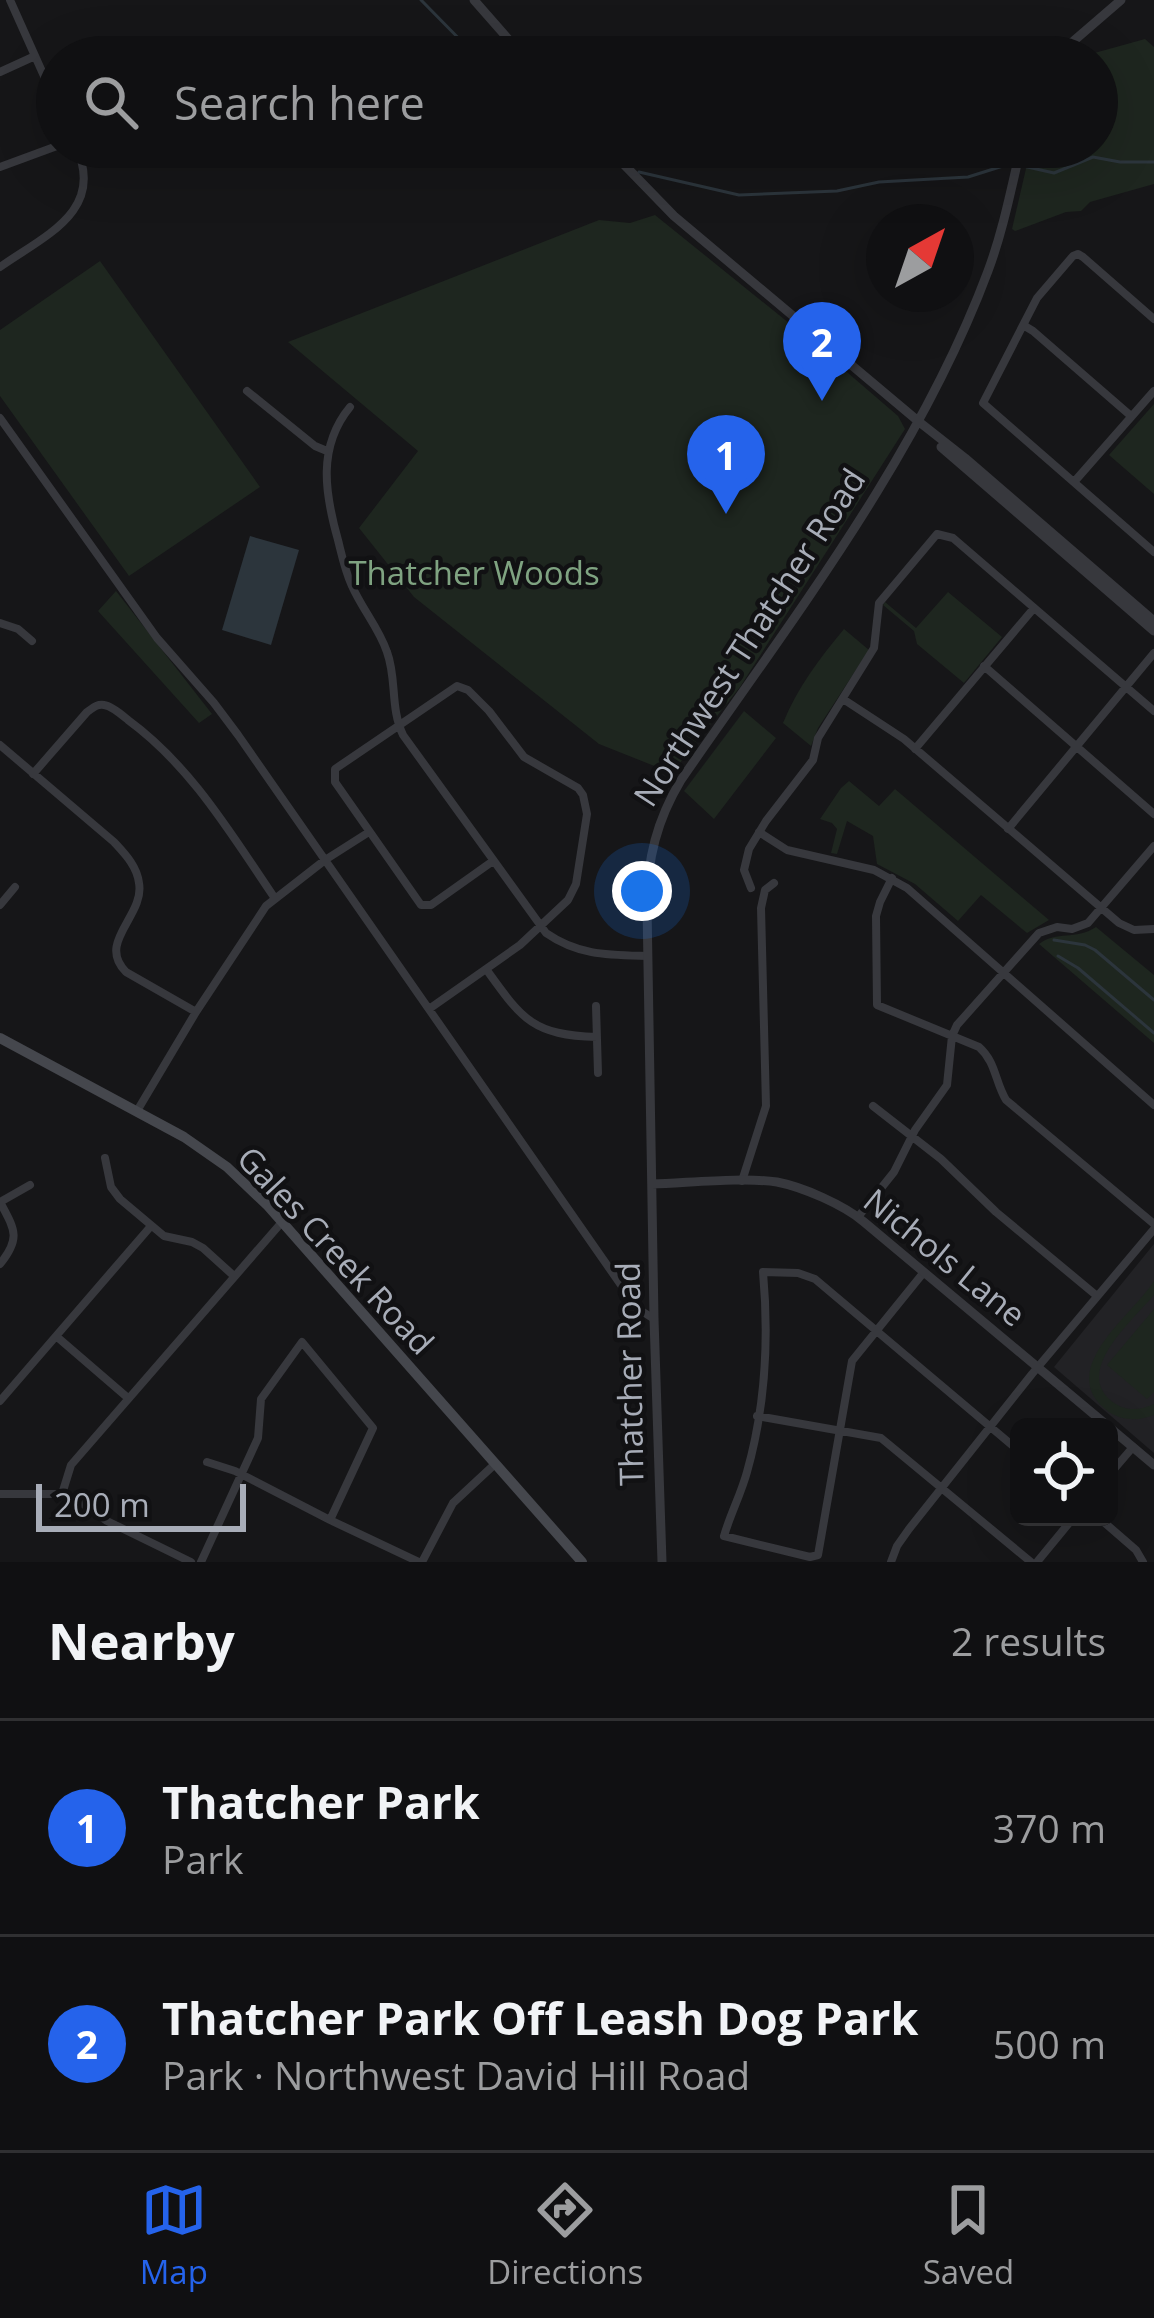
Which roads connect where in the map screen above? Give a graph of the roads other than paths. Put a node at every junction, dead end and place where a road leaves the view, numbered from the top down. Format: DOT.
graph roads {
  1 [pos="10,0"];
  2 [pos="474,0"];
  3 [pos="1121,0"];
  4 [pos="506,36"];
  5 [pos="1079,36"];
  6 [pos="35,56"];
  7 [pos="0,72"];
  8 [pos="36,154"];
  9 [pos="0,167"];
  10 [pos="84,168"];
  11 [pos="627,168"];
  12 [pos="1016,168"];
  13 [pos="0,267"];
  14 [pos="1154,319"];
  15 [pos="1023,325"];
  16 [pos="247,391"];
  17 [pos="1154,391"];
  18 [pos="350,406"];
  19 [pos="1131,416"];
  20 [pos="0,418"];
  21 [pos="917,421"];
  22 [pos="328,452"];
  23 [pos="1074,482"];
  24 [pos="1154,551"];
  25 [pos="1034,608"];
  26 [pos="1154,621"];
  27 [pos="0,623"];
  28 [pos="1154,632"];
  29 [pos="32,641"];
  30 [pos="1154,653"];
  31 [pos="984,666"];
  32 [pos="1126,687"];
  33 [pos="843,699"];
  34 [pos="1154,711"];
  35 [pos="398,724"];
  36 [pos="0,745"];
  37 [pos="1076,746"];
  38 [pos="915,748"];
  39 [pos="34,774"];
  40 [pos="1154,814"];
  41 [pos="1008,829"];
  42 [pos="369,832"];
  43 [pos="759,832"];
  44 [pos="1154,846"];
  45 [pos="325,860"];
  46 [pos="493,861"];
  47 [pos="892,878"];
  48 [pos="774,883"];
  49 [pos="15,887"];
  50 [pos="751,888"];
  51 [pos="274,896"];
  52 [pos="0,905"];
  53 [pos="1102,909"];
  54 [pos="540,928"];
  55 [pos="1154,929"];
  56 [pos="648,956"];
  57 [pos="486,969"];
  58 [pos="1004,971"];
  59 [pos="596,1006"];
  60 [pos="429,1009"];
  61 [pos="196,1012"];
  62 [pos="952,1036"];
  63 [pos="596,1037"];
  64 [pos="0,1038"];
  65 [pos="598,1073"];
  66 [pos="1154,1105"];
  67 [pos="873,1106"];
  68 [pos="136,1111"];
  69 [pos="912,1137"];
  70 [pos="105,1158"];
  71 [pos="742,1182"];
  72 [pos="652,1184"];
  73 [pos="30,1185"];
  74 [pos="0,1202"];
  75 [pos="858,1216"];
  76 [pos="282,1222"];
  77 [pos="151,1226"];
  78 [pos="1154,1227"];
  79 [pos="0,1264"];
  80 [pos="923,1272"];
  81 [pos="234,1276"];
  82 [pos="1097,1296"];
  83 [pos="654,1319"];
  84 [pos="874,1330"];
  85 [pos="56,1336"];
  86 [pos="1038,1367"];
  87 [pos="128,1398"];
  88 [pos="0,1401"];
  89 [pos="757,1416"];
  90 [pos="1098,1418"];
  91 [pos="991,1427"];
  92 [pos="839,1429"];
  93 [pos="1118,1434"];
  94 [pos="1010,1443"];
  95 [pos="1133,1447"];
  96 [pos="207,1462"];
  97 [pos="495,1464"];
  98 [pos="1118,1464"];
  99 [pos="1154,1465"];
  100 [pos="242,1475"];
  101 [pos="943,1488"];
  102 [pos="0,1494"];
  103 [pos="62,1494"];
  104 [pos="330,1520"];
  105 [pos="1066,1526"];
  106 [pos="1108,1526"];
  107 [pos="191,1562"];
  108 [pos="201,1562"];
  109 [pos="420,1562"];
  110 [pos="582,1562"];
  111 [pos="662,1562"];
  112 [pos="891,1562"];
  113 [pos="1034,1562"];
  114 [pos="1143,1562"];
  1 -- 6 [label="street"];
  2 -- 4 [label="street"];
  3 -- 5 [label="street"];
  6 -- 7 [label="street"];
  8 -- 9 [label="street"];
  10 -- 13 [label="street"];
  11 -- 21 [label="street"];
  12 -- 21 [label="street, Northwest Thatcher Road"];
  14 -- 15 [label="street"];
  15 -- 19 [label="street"];
  15 -- 23 [label="street"];
  16 -- 22 [label="street"];
  17 -- 19 [label="street"];
  18 -- 22 [label="street"];
  19 -- 23 [label="street"];
  20 -- 45 [label="street"];
  21 -- 26 [label="street"];
  21 -- 28 [label="street"];
  21 -- 56 [label="street, Northwest Thatcher Road"];
  22 -- 35 [label="street"];
  23 -- 24 [label="street"];
  25 -- 31 [label="street"];
  25 -- 32 [label="street"];
  25 -- 33 [label="street"];
  27 -- 29 [label="street"];
  30 -- 32 [label="street"];
  31 -- 37 [label="street"];
  31 -- 38 [label="street"];
  32 -- 34 [label="street"];
  32 -- 37 [label="street"];
  33 -- 38 [label="street"];
  33 -- 43 [label="street"];
  35 -- 42 [label="street"];
  35 -- 46 [label="street"];
  35 -- 54 [label="street"];
  36 -- 39 [label="street"];
  37 -- 40 [label="street"];
  37 -- 41 [label="street"];
  38 -- 41 [label="street"];
  39 -- 51 [label="street"];
  39 -- 61 [label="street"];
  41 -- 53 [label="street"];
  42 -- 45 [label="street"];
  42 -- 46 [label="street"];
  43 -- 47 [label="street"];
  43 -- 50 [label="street"];
  44 -- 53 [label="street"];
  45 -- 51 [label="street"];
  45 -- 60 [label="street"];
  46 -- 54 [label="street"];
  47 -- 58 [label="street"];
  47 -- 62 [label="street"];
  48 -- 71 [label="street"];
  49 -- 52 [label="street"];
  51 -- 61 [label="street"];
  53 -- 55 [label="street"];
  53 -- 58 [label="street"];
  54 -- 56 [label="street"];
  54 -- 57 [label="street"];
  56 -- 72 [label="street, Northwest Thatcher Road"];
  57 -- 60 [label="street"];
  57 -- 63 [label="street"];
  58 -- 62 [label="street"];
  58 -- 66 [label="street"];
  59 -- 63 [label="street"];
  60 -- 83 [label="street"];
  61 -- 68 [label="street"];
  62 -- 69 [label="street"];
  62 -- 78 [label="street"];
  63 -- 65 [label="street"];
  64 -- 68 [label="main road, Gales Creek Road"];
  67 -- 69 [label="street"];
  68 -- 76 [label="main road, Gales Creek Road"];
  69 -- 75 [label="street"];
  69 -- 82 [label="street"];
  70 -- 77 [label="street"];
  71 -- 72 [label="street, Nichols Lane"];
  71 -- 75 [label="street, Nichols Lane"];
  72 -- 83 [label="street, Thatcher Road"];
  73 -- 74 [label="street"];
  74 -- 79 [label="street"];
  75 -- 80 [label="street, Nichols Lane"];
  76 -- 81 [label="street"];
  76 -- 97 [label="main road, Gales Creek Road"];
  77 -- 81 [label="street"];
  77 -- 85 [label="street"];
  78 -- 82 [label="street"];
  80 -- 84 [label="street"];
  80 -- 86 [label="street, Nichols Lane"];
  81 -- 87 [label="street"];
  82 -- 86 [label="street"];
  83 -- 111 [label="street, Thatcher Road"];
  84 -- 89 [label="street"];
  84 -- 91 [label="street"];
  84 -- 92 [label="street"];
  85 -- 87 [label="street"];
  85 -- 88 [label="street"];
  86 -- 90 [label="street, Nichols Lane"];
  86 -- 91 [label="street"];
  87 -- 103 [label="street"];
  89 -- 92 [label="street"];
  89 -- 92 [label="street"];
  91 -- 94 [label="street"];
  91 -- 101 [label="street"];
  92 -- 101 [label="street"];
  93 -- 95 [label="street, Nichols Lane"];
  95 -- 98 [label="street"];
  95 -- 99 [label="street, Nichols Lane"];
  96 -- 100 [label="street"];
  97 -- 109 [label="street"];
  97 -- 110 [label="main road, Gales Creek Road"];
  100 -- 104 [label="street"];
  100 -- 104 [label="street"];
  100 -- 108 [label="street"];
  101 -- 112 [label="street"];
  101 -- 113 [label="street"];
  102 -- 103 [label="street"];
  103 -- 107 [label="street"];
  104 -- 109 [label="street"];
  105 -- 113 [label="street"];
  106 -- 114 [label="street"];
}
